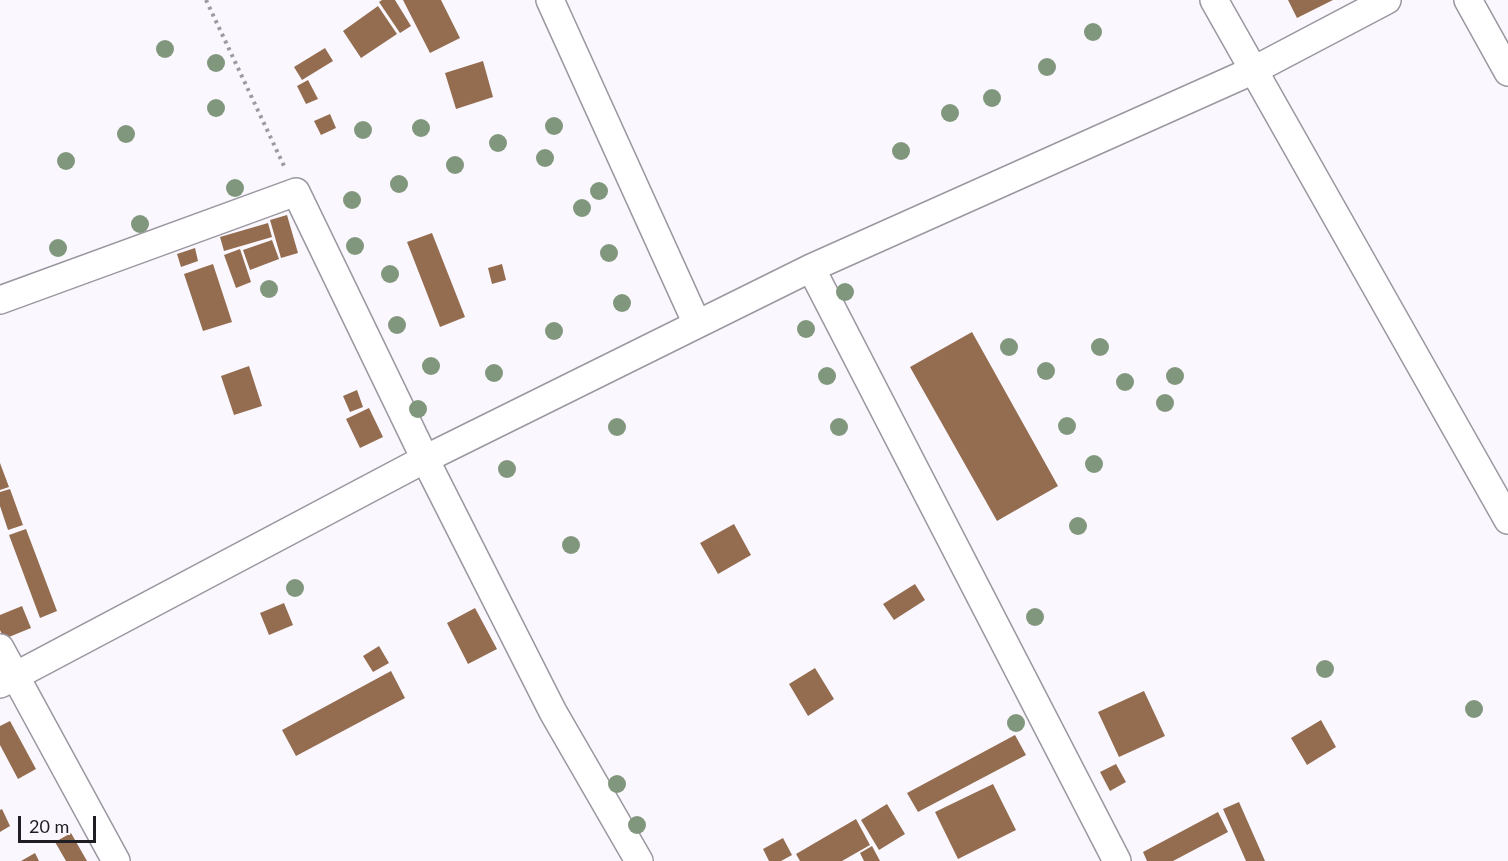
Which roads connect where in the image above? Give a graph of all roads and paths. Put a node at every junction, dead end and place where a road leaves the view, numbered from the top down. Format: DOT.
graph roads {
  1 [pos="206,0"];
  2 [pos="550,0"];
  3 [pos="1214,0"];
  4 [pos="1387,0"];
  5 [pos="1468,0"];
  6 [pos="1254,70"];
  7 [pos="1508,72"];
  8 [pos="296,192"];
  9 [pos="811,268"];
  10 [pos="0,300"];
  11 [pos="697,324"];
  12 [pos="425,459"];
  13 [pos="1508,520"];
  14 [pos="0,648"];
  15 [pos="8,680"];
  16 [pos="116,861"];
  17 [pos="639,861"];
  18 [pos="1117,861"];
  1 -- 8 [label="path"];
  2 -- 11 [label="street"];
  3 -- 6 [label="street"];
  4 -- 6 [label="street"];
  5 -- 7 [label="street"];
  6 -- 9 [label="street"];
  6 -- 13 [label="street"];
  8 -- 10 [label="street"];
  8 -- 12 [label="street"];
  9 -- 11 [label="street"];
  9 -- 18 [label="street"];
  11 -- 12 [label="street"];
  12 -- 15 [label="street"];
  12 -- 17 [label="street"];
  14 -- 15 [label="street"];
  15 -- 16 [label="street"];
}
